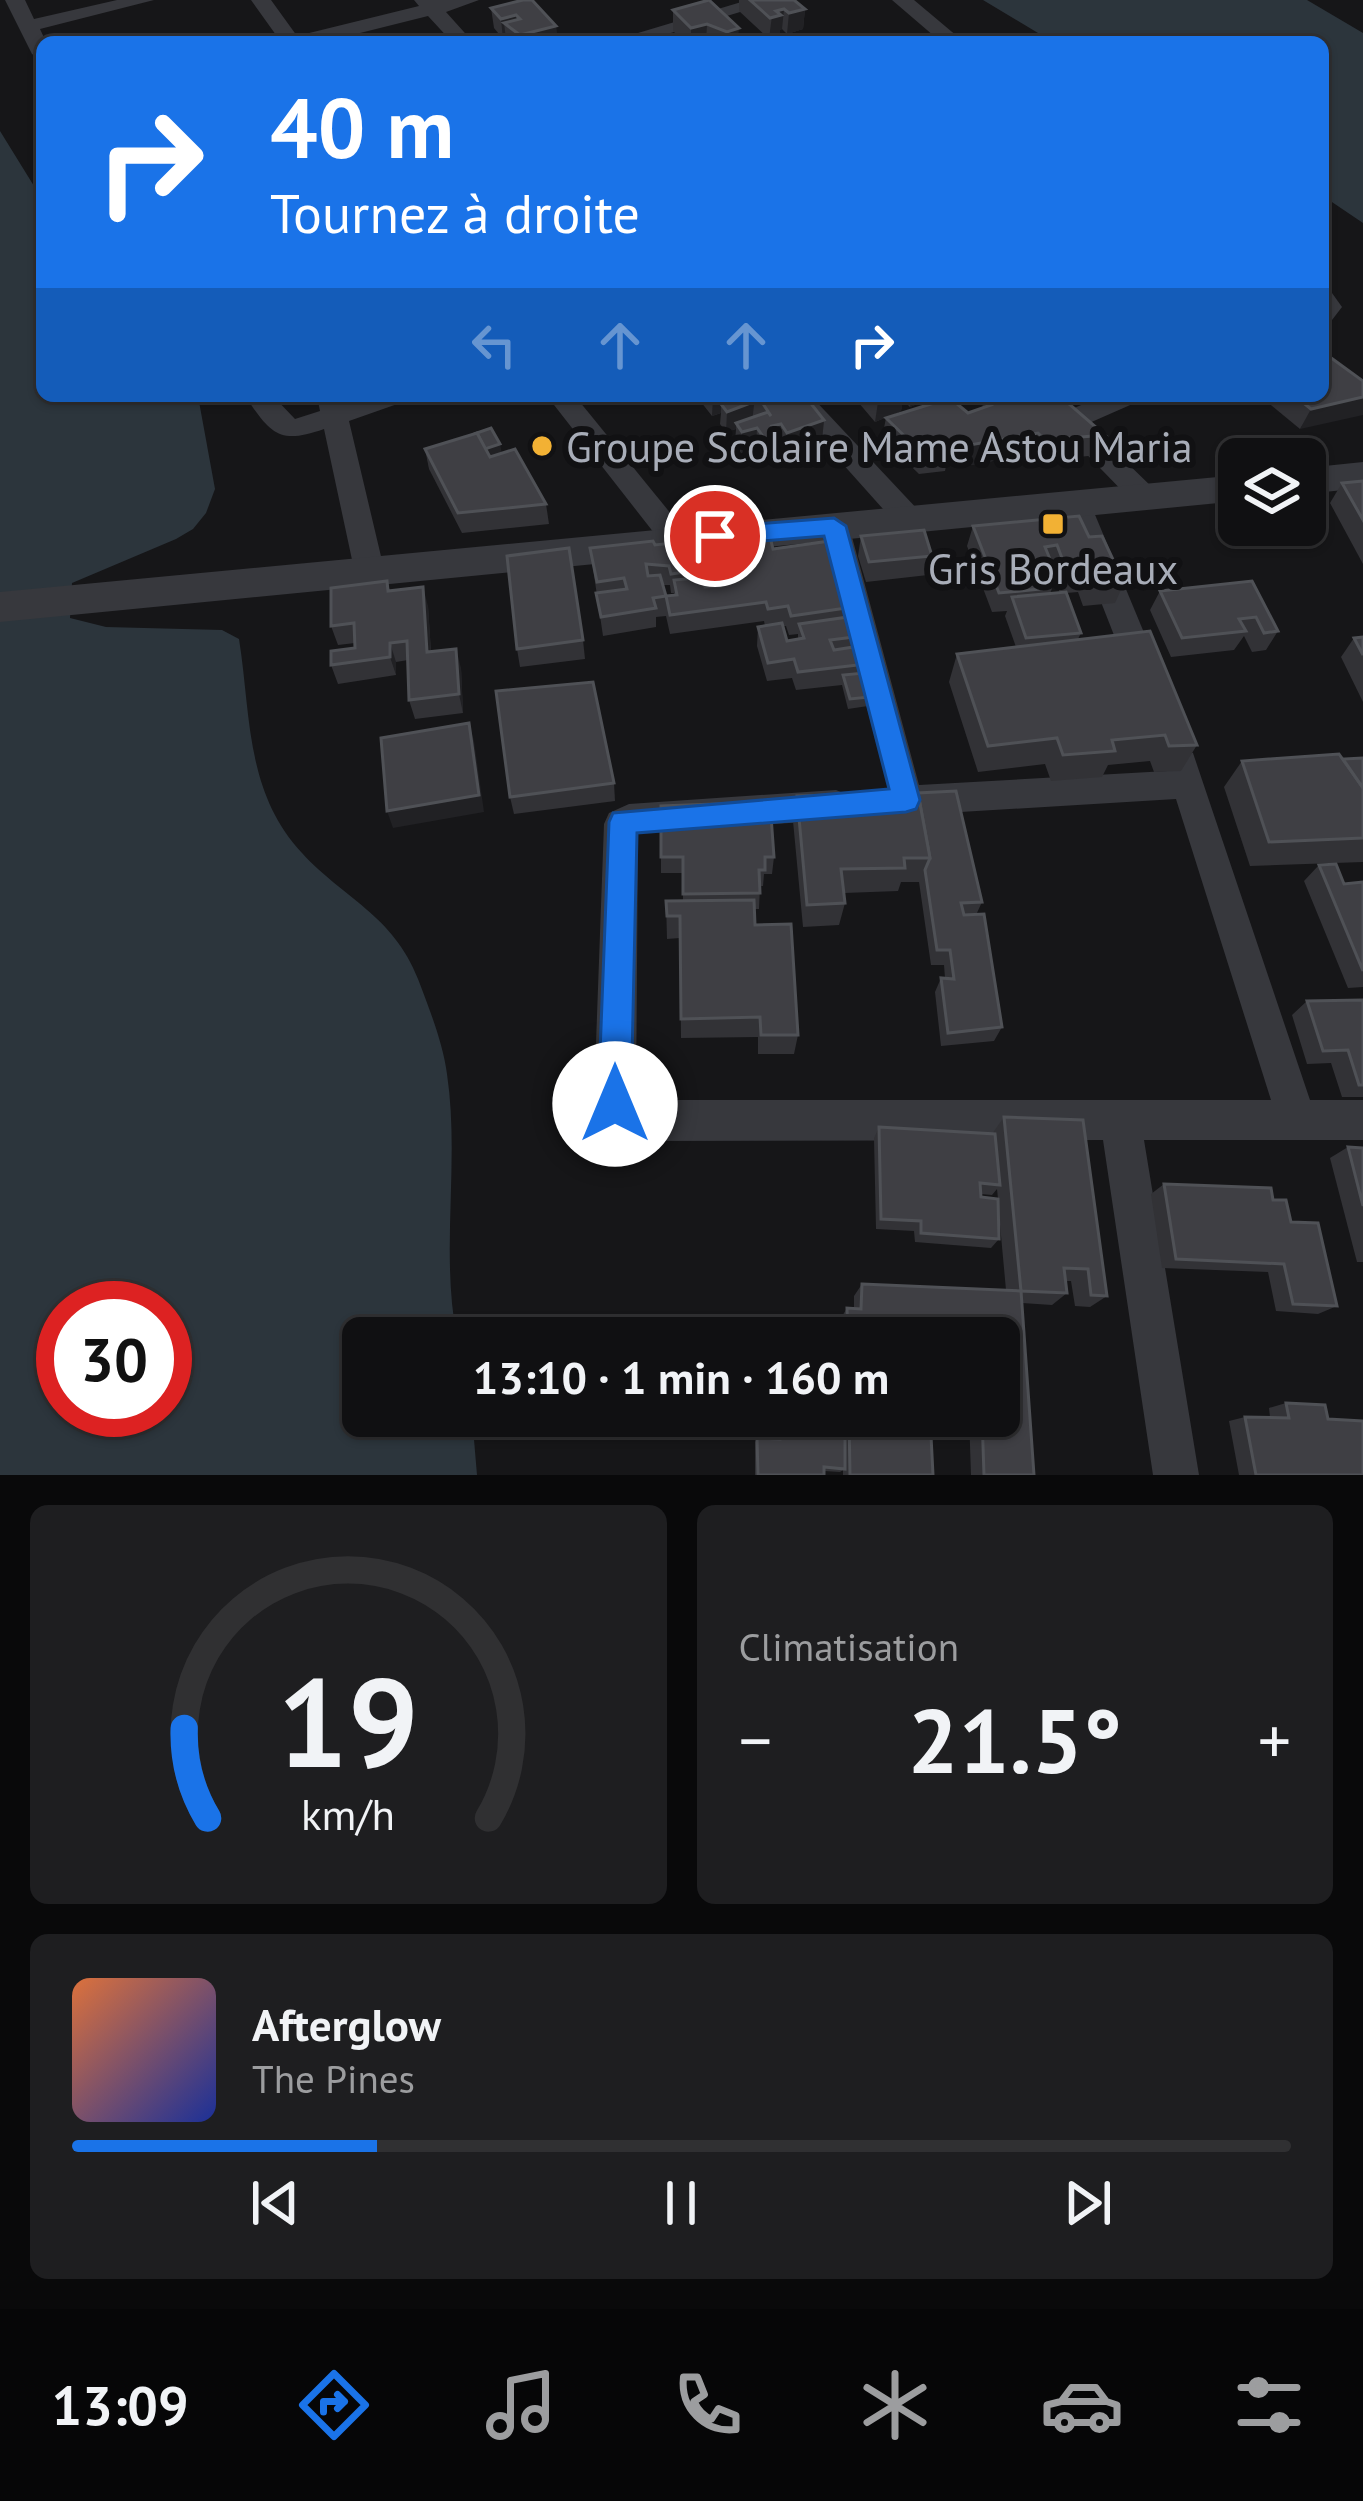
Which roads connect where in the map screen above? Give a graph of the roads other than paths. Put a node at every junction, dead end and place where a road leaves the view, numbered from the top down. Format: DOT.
graph roads {
  1 [pos="15,0"];
  2 [pos="144,0"];
  3 [pos="261,0"];
  4 [pos="469,0"];
  5 [pos="770,0"];
  6 [pos="902,0"];
  7 [pos="428,5"];
  8 [pos="28,26"];
  9 [pos="290,36"];
  10 [pos="317,36"];
  11 [pos="457,36"];
  12 [pos="656,36"];
  13 [pos="937,36"];
  14 [pos="36,42"];
  15 [pos="264,402"];
  16 [pos="565,402"];
  17 [pos="801,402"];
  18 [pos="1049,402"];
  19 [pos="1113,402"];
  20 [pos="334,406"];
  21 [pos="1068,422"];
  22 [pos="1363,475"];
  23 [pos="1326,479"];
  24 [pos="1218,490"];
  25 [pos="1145,498"];
  26 [pos="1077,505"];
  27 [pos="910,520"];
  28 [pos="834,526"];
  29 [pos="675,539"];
  30 [pos="369,568"];
  31 [pos="0,607"];
  32 [pos="1155,698"];
  33 [pos="1172,741"];
  34 [pos="1189,784"];
  35 [pos="883,802"];
  36 [pos="1296,1117"];
  37 [pos="1120,1118"];
  38 [pos="1363,1120"];
  39 [pos="1176,1475"];
  1 -- 8 [label="street"];
  2 -- 8 [label="street"];
  3 -- 9 [label="street"];
  4 -- 7 [label="street"];
  5 -- 12 [label="street"];
  6 -- 13 [label="street"];
  7 -- 10 [label="street"];
  7 -- 11 [label="street"];
  8 -- 14 [label="street"];
  15 -- 20 [label="street"];
  16 -- 29 [label="street"];
  17 -- 27 [label="street"];
  18 -- 21 [label="street"];
  19 -- 21 [label="street"];
  20 -- 30 [label="street"];
  21 -- 25 [label="street"];
  22 -- 23 [label="street"];
  24 -- 25 [label="street"];
  25 -- 26 [label="street"];
  26 -- 27 [label="street"];
  26 -- 32 [label="street"];
  27 -- 28 [label="street"];
  28 -- 29 [label="street"];
  28 -- 35 [label="street"];
  29 -- 30 [label="street"];
  30 -- 31 [label="street"];
  33 -- 34 [label="street"];
  34 -- 35 [label="street"];
  34 -- 36 [label="street"];
  35 -- 37 [label="street"];
  36 -- 37 [label="street"];
  36 -- 38 [label="street"];
  37 -- 39 [label="street"];
}
